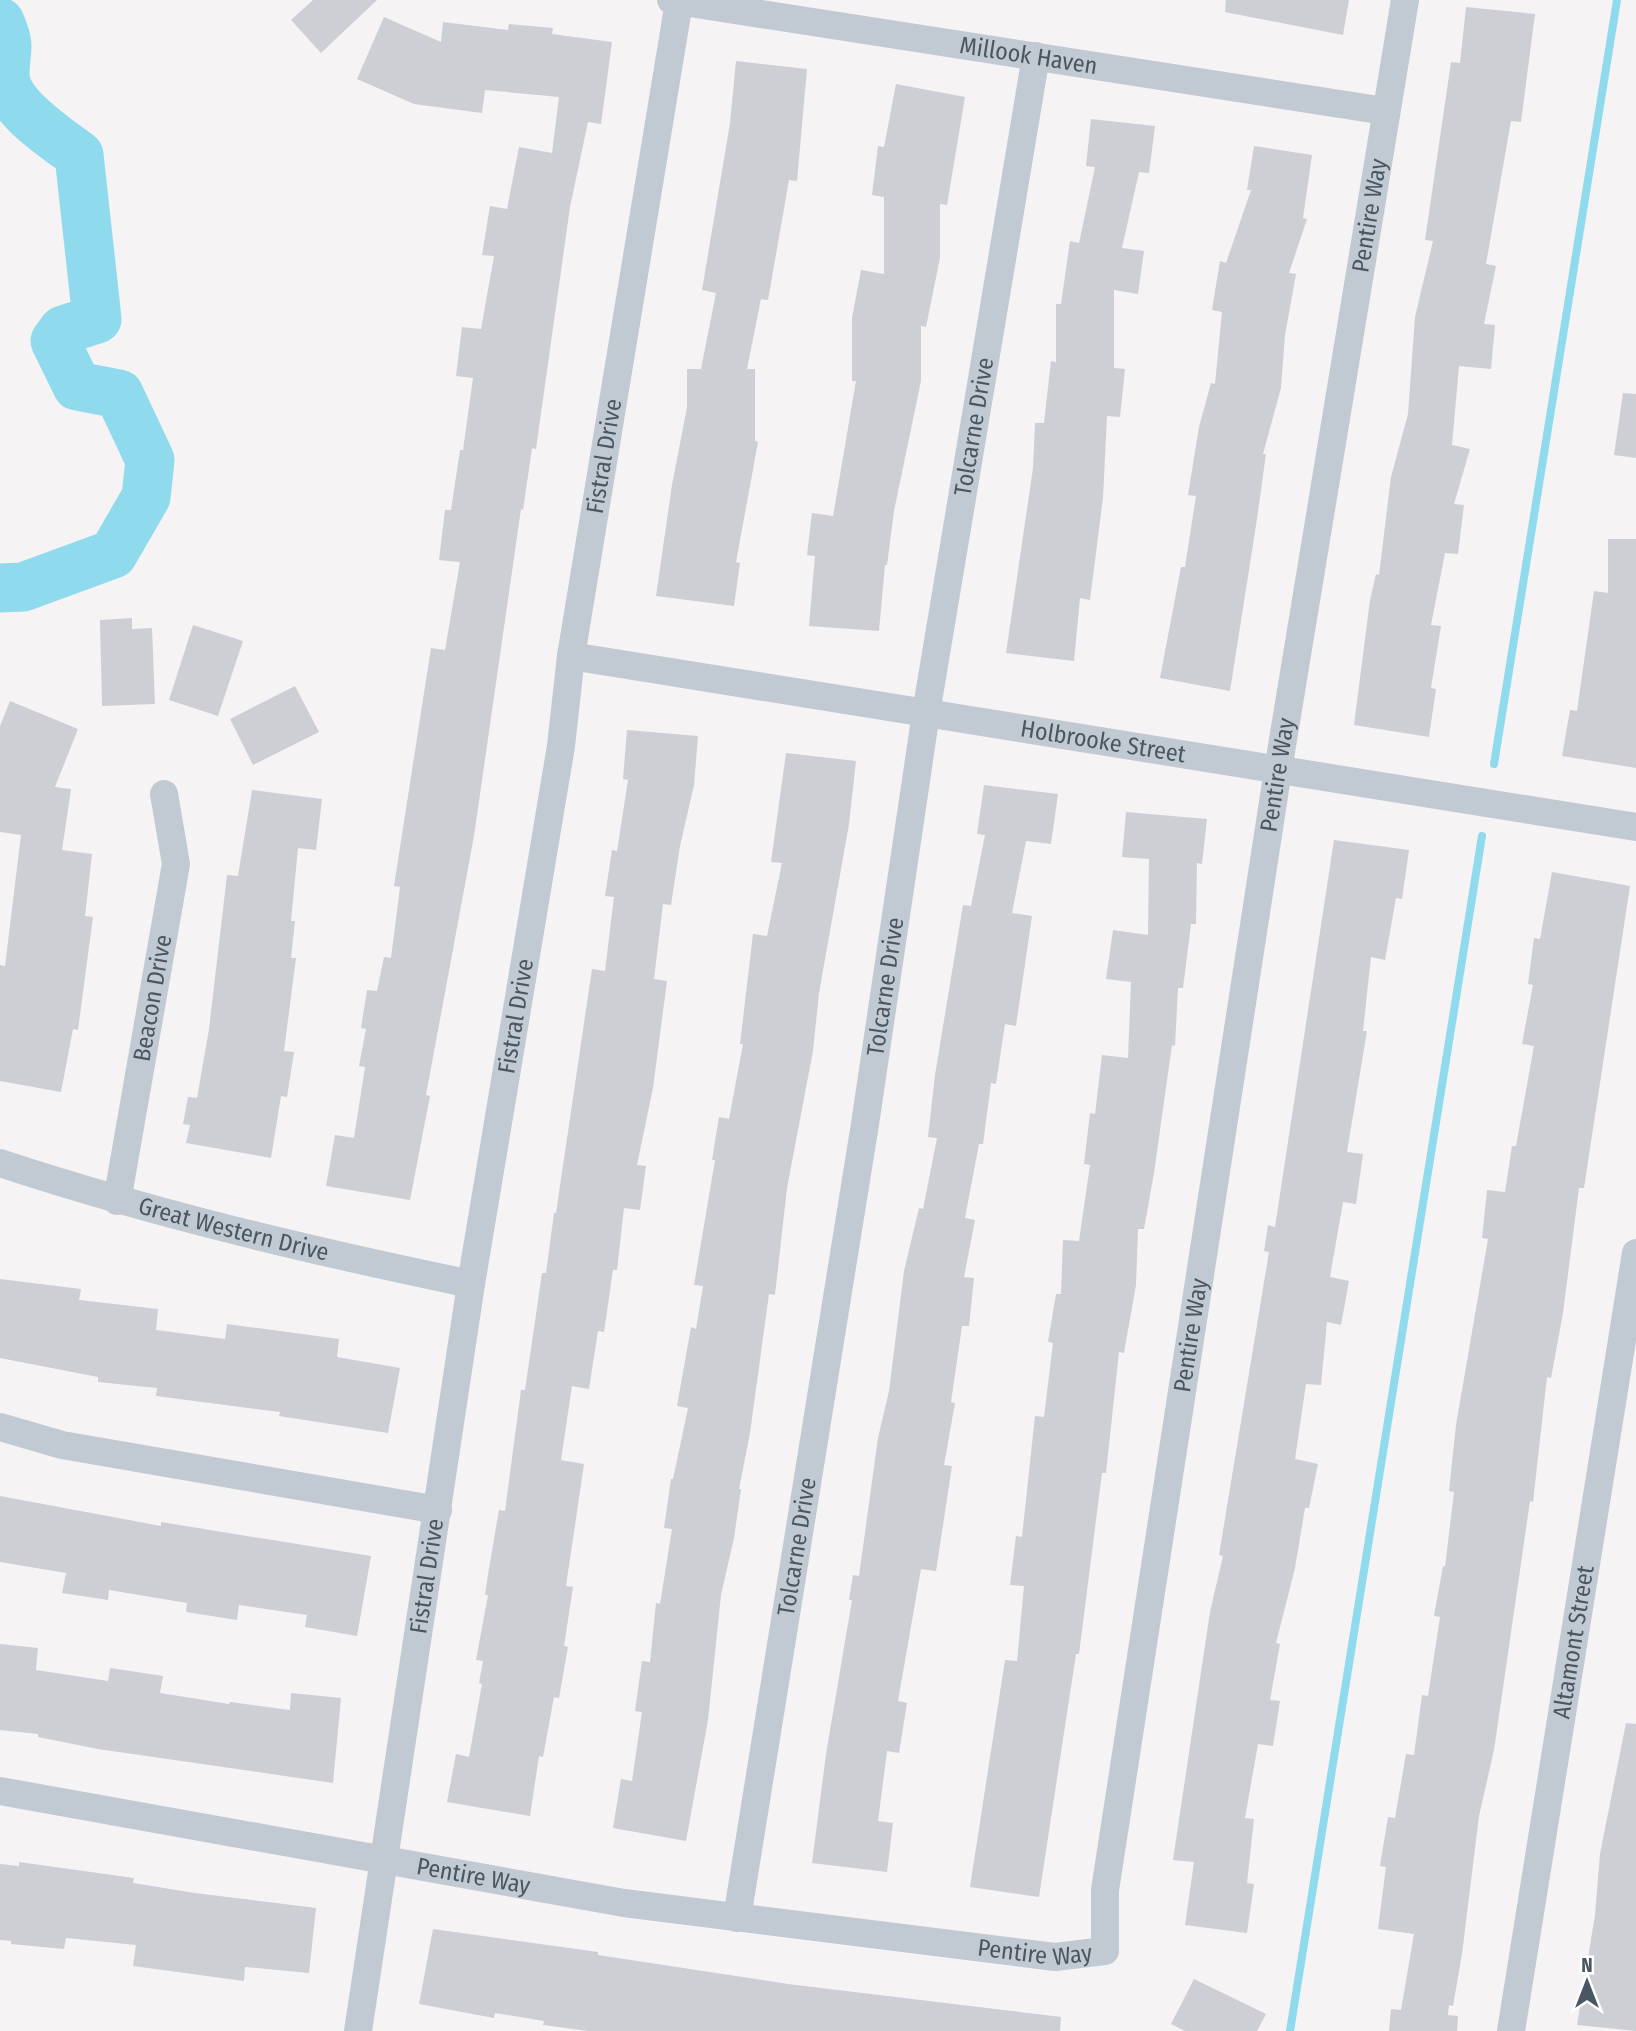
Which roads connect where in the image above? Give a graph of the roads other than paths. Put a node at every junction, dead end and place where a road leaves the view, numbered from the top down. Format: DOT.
graph roads {
  1 [pos="1405,0"];
  2 [pos="675,1"];
  3 [pos="1036,56"];
  4 [pos="1385,111"];
  5 [pos="571,656"];
  6 [pos="926,713"];
  7 [pos="1278,770"];
  8 [pos="164,794"];
  9 [pos="1636,827"];
  10 [pos="0,1163"];
  11 [pos="117,1201"];
  12 [pos="1636,1253"];
  13 [pos="471,1284"];
  14 [pos="0,1427"];
  15 [pos="438,1510"];
  16 [pos="0,1791"];
  17 [pos="384,1860"];
  18 [pos="737,1918"];
  19 [pos="358,2031"];
  20 [pos="1511,2031"];
  1 -- 4 [label="street, Pentire Way"];
  2 -- 3 [label="street, Millook Haven"];
  2 -- 5 [label="street, Fistral Drive"];
  3 -- 4 [label="street, Millook Haven"];
  3 -- 6 [label="street, Tolcarne Drive"];
  4 -- 7 [label="street, Pentire Way"];
  5 -- 6 [label="street, Holbrooke Street"];
  5 -- 13 [label="street, Fistral Drive"];
  6 -- 7 [label="street, Holbrooke Street"];
  6 -- 18 [label="street, Tolcarne Drive"];
  7 -- 9 [label="street, Holbrooke Street"];
  7 -- 18 [label="street, Pentire Way"];
  8 -- 11 [label="street, Beacon Drive"];
  10 -- 11 [label="street, Great Western Drive"];
  11 -- 13 [label="street, Great Western Drive"];
  12 -- 20 [label="street, Altamont Street"];
  13 -- 15 [label="street, Fistral Drive"];
  14 -- 15 [label="street"];
  15 -- 17 [label="street, Fistral Drive"];
  16 -- 17 [label="street, Pentire Way"];
  17 -- 18 [label="street, Pentire Way"];
  17 -- 19 [label="street, Fistral Drive"];
}
